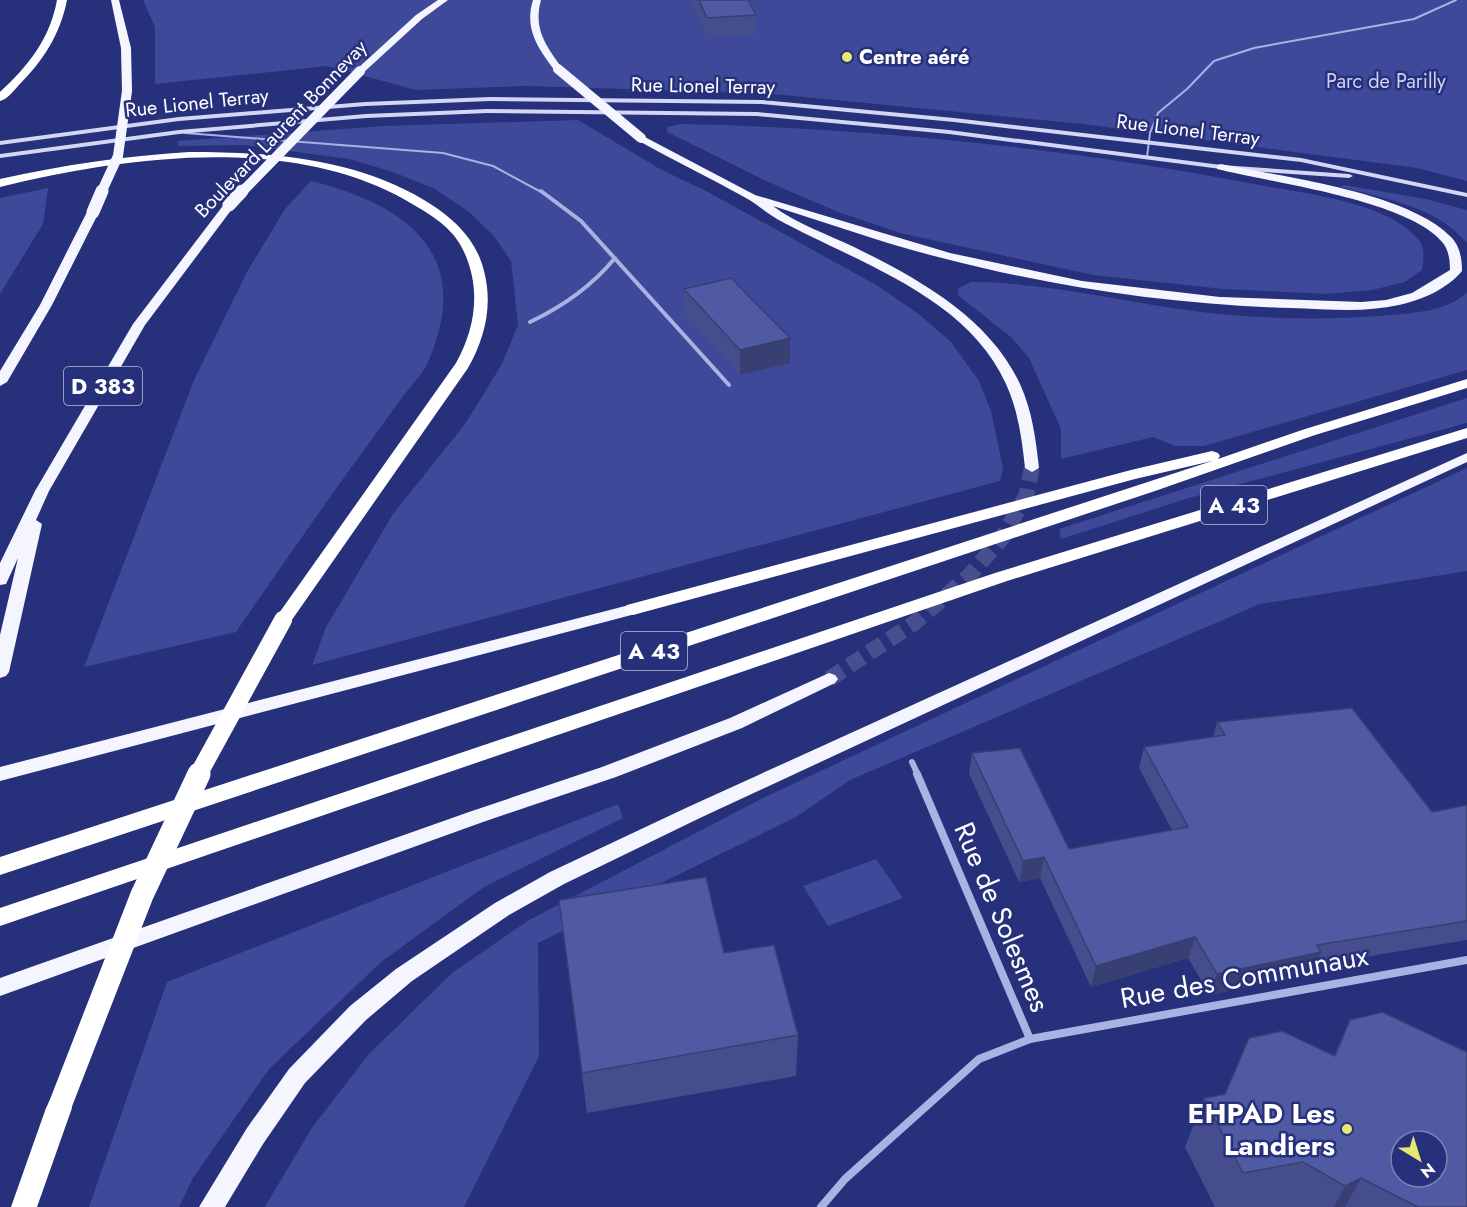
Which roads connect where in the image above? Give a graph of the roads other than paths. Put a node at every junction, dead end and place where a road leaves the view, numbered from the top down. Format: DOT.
graph roads {
  1 [pos="62,0"];
  2 [pos="115,0"];
  3 [pos="444,0"];
  4 [pos="537,0"];
  5 [pos="1456,0"];
  6 [pos="0,98"];
  7 [pos="179,132"];
  8 [pos="1150,142"];
  9 [pos="0,143"];
  10 [pos="0,156"];
  11 [pos="1147,157"];
  12 [pos="1221,166"];
  13 [pos="1402,180"];
  14 [pos="0,183"];
  15 [pos="1467,195"];
  16 [pos="752,196"];
  17 [pos="615,258"];
  18 [pos="530,322"];
  19 [pos="0,382"];
  20 [pos="1467,383"];
  21 [pos="729,385"];
  22 [pos="1307,433"];
  23 [pos="1467,433"];
  24 [pos="1467,458"];
  25 [pos="1032,468"];
  26 [pos="42,490"];
  27 [pos="0,580"];
  28 [pos="633,609"];
  29 [pos="0,672"];
  30 [pos="829,679"];
  31 [pos="912,762"];
  32 [pos="0,774"];
  33 [pos="0,867"];
  34 [pos="0,917"];
  35 [pos="1467,960"];
  36 [pos="0,987"];
  37 [pos="1030,1039"];
  38 [pos="24,1207"];
  39 [pos="211,1207"];
  40 [pos="821,1207"];
  1 -- 6 [label="highway"];
  2 -- 19 [label="highway, bridge"];
  3 -- 26 [label="highway, Boulevard Laurent Bonnevay / D 383, bridge"];
  4 -- 16 [label="highway, bridge"];
  5 -- 8 [label="lane"];
  7 -- 10 [label="main road, Rue Lionel Terray"];
  7 -- 11 [label="main road, Rue Lionel Terray"];
  7 -- 17 [label="lane"];
  8 -- 9 [label="main road, Rue Lionel Terray"];
  8 -- 11 [label="lane"];
  8 -- 13 [label="main road, Rue Lionel Terray"];
  11 -- 12 [label="main road, Rue Lionel Terray"];
  12 -- 13 [label="main road, Rue Lionel Terray"];
  12 -- 16 [label="highway"];
  13 -- 15 [label="main road, Rue Lionel Terray"];
  14 -- 38 [label="highway, bridge"];
  16 -- 25 [label="highway"];
  17 -- 18 [label="lane"];
  17 -- 21 [label="lane"];
  20 -- 22 [label="highway, A 43"];
  22 -- 28 [label="highway"];
  22 -- 33 [label="highway, A 43"];
  23 -- 34 [label="highway, A 43"];
  24 -- 39 [label="highway"];
  26 -- 27 [label="highway, Boulevard Laurent Bonnevay / D 383"];
  26 -- 29 [label="highway"];
  28 -- 32 [label="highway"];
  30 -- 36 [label="highway"];
  31 -- 37 [label="street, Rue de Solesmes"];
  35 -- 37 [label="street, Rue des Communaux"];
  37 -- 40 [label="street, Rue de Solesmes"];
}
